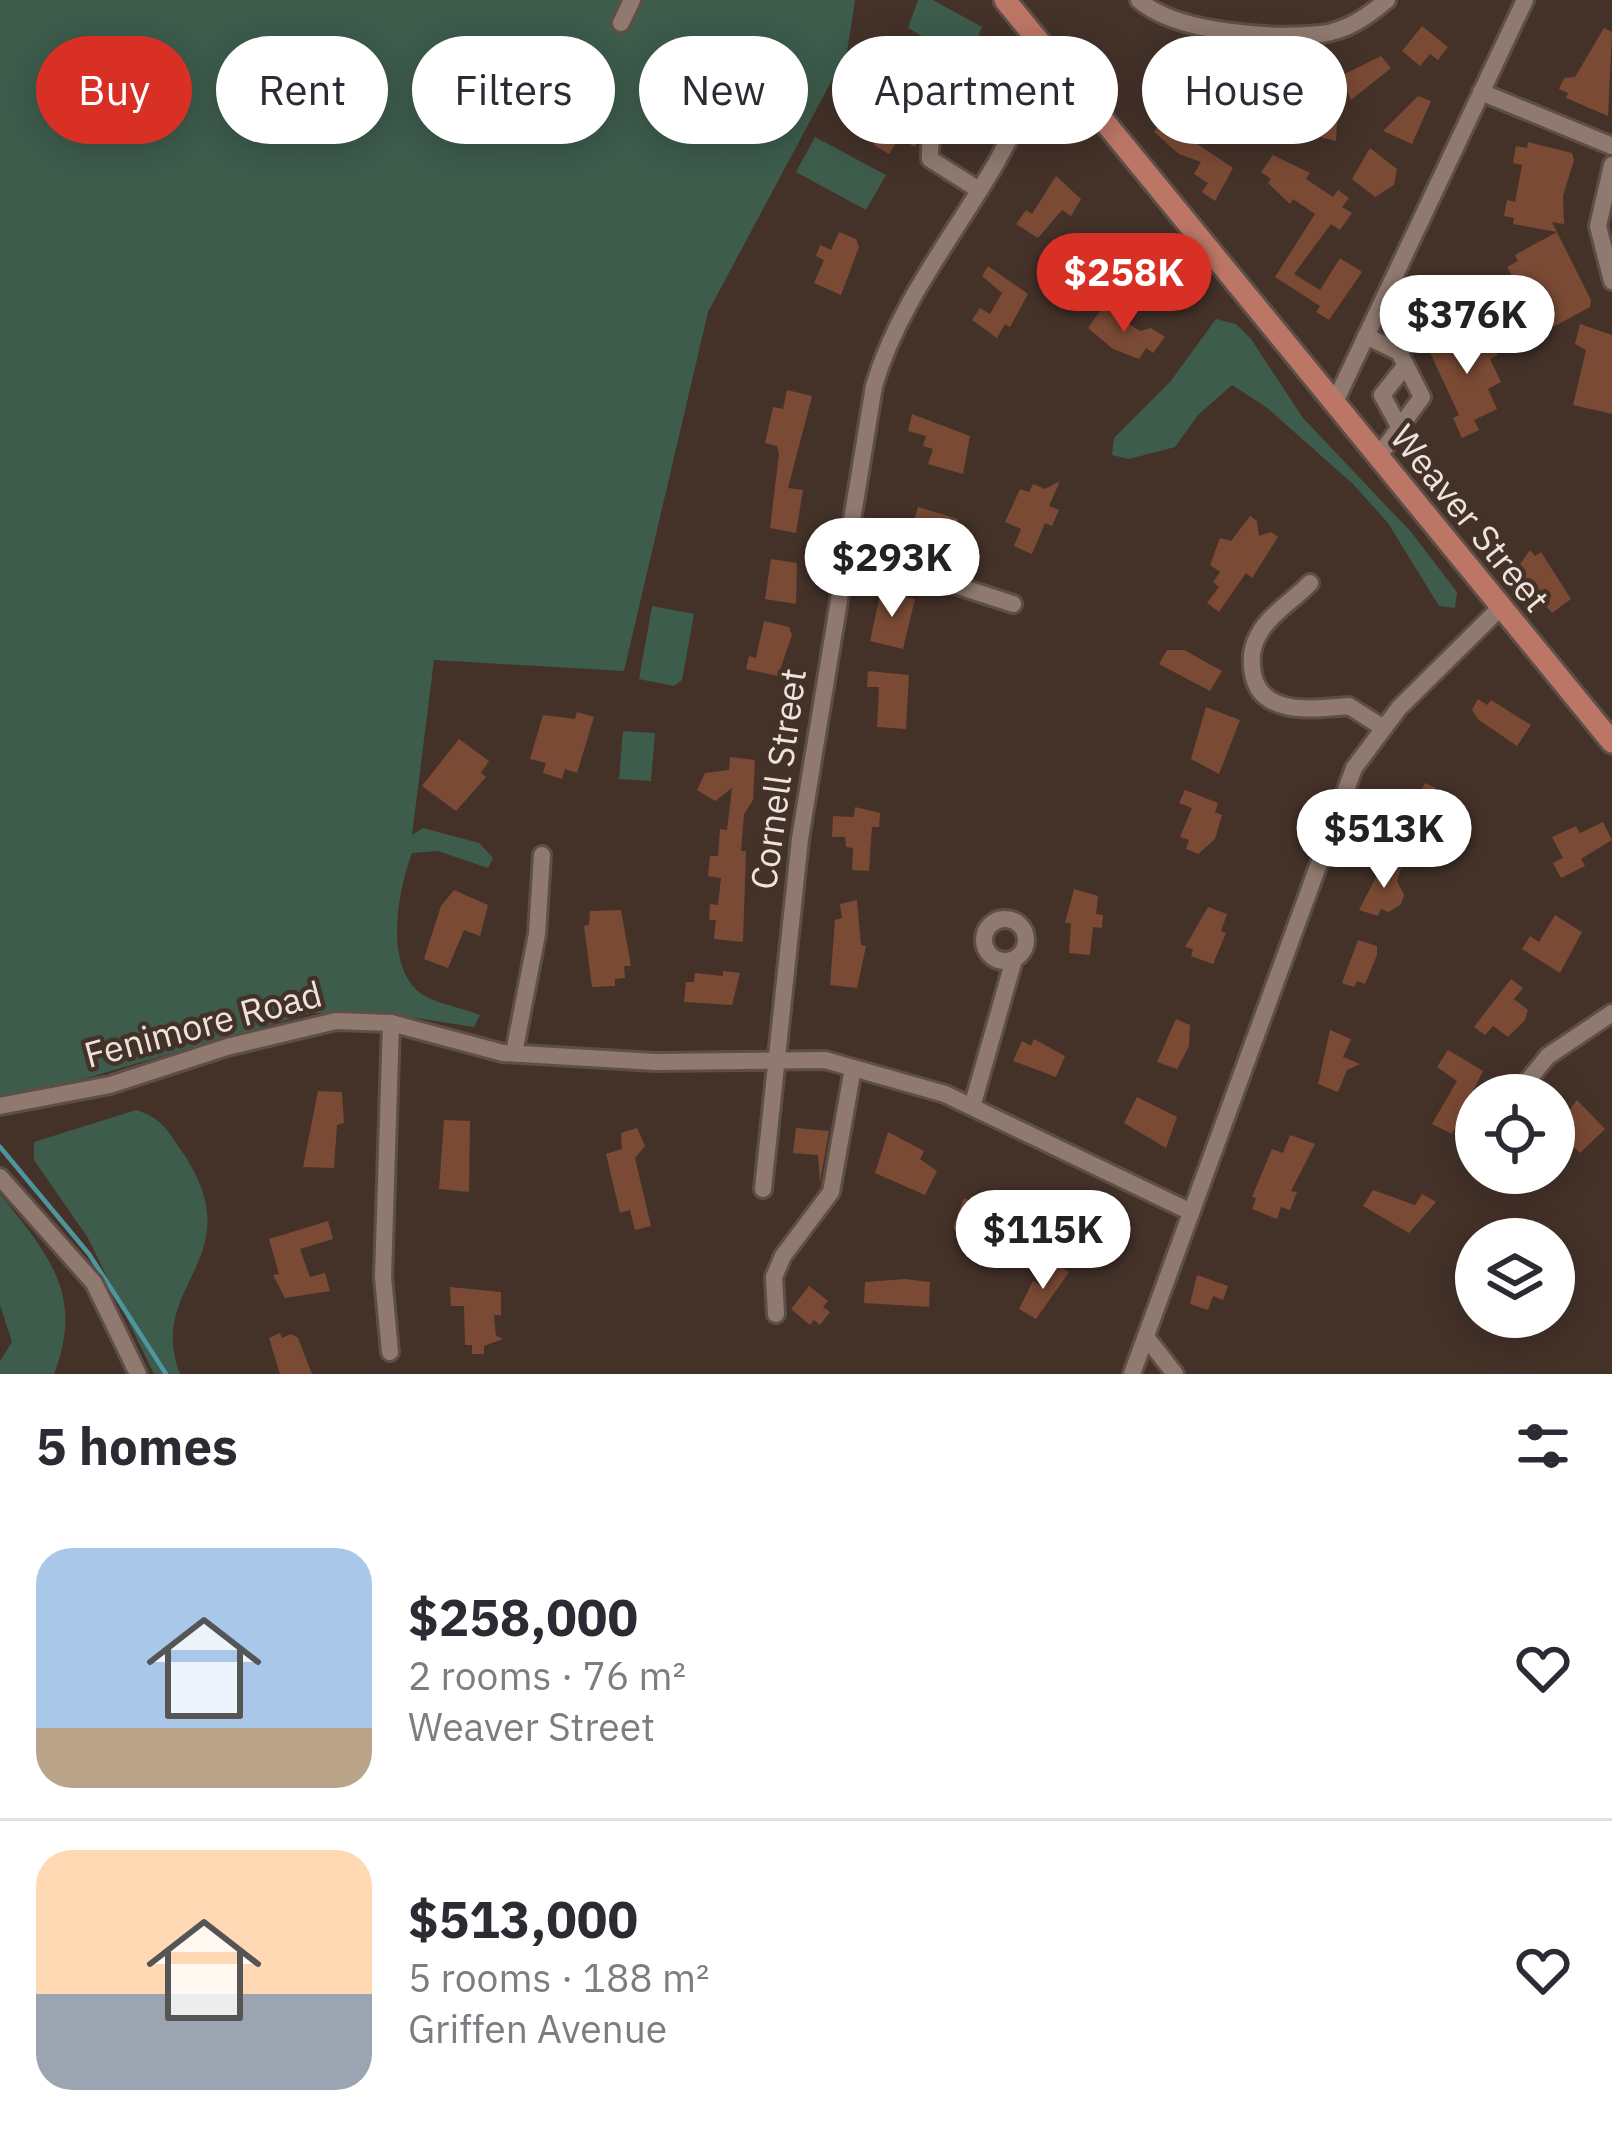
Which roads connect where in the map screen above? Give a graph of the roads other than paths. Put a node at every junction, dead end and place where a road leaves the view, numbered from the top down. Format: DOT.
graph roads {
  1 [pos="632,0"];
  2 [pos="1005,0"];
  3 [pos="1139,0"];
  4 [pos="1388,0"];
  5 [pos="1525,0"];
  6 [pos="621,22"];
  7 [pos="1036,36"];
  8 [pos="1481,92"];
  9 [pos="1118,137"];
  10 [pos="935,144"];
  11 [pos="1004,144"];
  12 [pos="1612,146"];
  13 [pos="1612,165"];
  14 [pos="979,190"];
  15 [pos="1612,281"];
  16 [pos="1473,321"];
  17 [pos="1366,336"];
  18 [pos="1403,359"];
  19 [pos="1334,404"];
  20 [pos="1400,428"];
  21 [pos="1378,458"];
  22 [pos="845,549"];
  23 [pos="1310,583"];
  24 [pos="1013,604"];
  25 [pos="1502,607"];
  26 [pos="1382,727"];
  27 [pos="1612,742"];
  28 [pos="542,855"];
  29 [pos="1013,963"];
  30 [pos="1612,1013"];
  31 [pos="391,1023"];
  32 [pos="514,1053"];
  33 [pos="779,1057"];
  34 [pos="853,1068"];
  35 [pos="1533,1074"];
  36 [pos="0,1106"];
  37 [pos="972,1107"];
  38 [pos="0,1177"];
  39 [pos="763,1189"];
  40 [pos="1191,1212"];
  41 [pos="776,1315"];
  42 [pos="1146,1337"];
  43 [pos="390,1352"];
  44 [pos="138,1374"];
  45 [pos="1132,1374"];
  46 [pos="1175,1374"];
  1 -- 6 [label="street"];
  2 -- 7 [label="main road, Weaver Street"];
  3 -- 4 [label="street"];
  5 -- 8 [label="street"];
  8 -- 12 [label="street"];
  8 -- 17 [label="street"];
  9 -- 19 [label="main road, Weaver Street"];
  10 -- 14 [label="street"];
  11 -- 14 [label="street, Cornell Street"];
  13 -- 15 [label="street"];
  14 -- 22 [label="street, Cornell Street"];
  16 -- 18 [label="street"];
  17 -- 18 [label="street"];
  17 -- 19 [label="street"];
  18 -- 20 [label="street"];
  18 -- 20 [label="street"];
  19 -- 21 [label="main road, Weaver Street"];
  20 -- 21 [label="street"];
  21 -- 25 [label="main road, Weaver Street"];
  22 -- 24 [label="street"];
  22 -- 33 [label="street, Cornell Street"];
  23 -- 26 [label="street"];
  25 -- 26 [label="street"];
  25 -- 27 [label="main road, Weaver Street"];
  26 -- 40 [label="street"];
  28 -- 32 [label="street"];
  29 -- 37 [label="street"];
  30 -- 35 [label="street"];
  31 -- 32 [label="street, Fenimore Road"];
  31 -- 36 [label="street, Fenimore Road"];
  31 -- 43 [label="street"];
  32 -- 33 [label="street, Fenimore Road"];
  33 -- 34 [label="street, Fenimore Road"];
  33 -- 39 [label="street, Cornell Street"];
  34 -- 37 [label="street, Fenimore Road"];
  34 -- 41 [label="street"];
  37 -- 40 [label="street, Fenimore Road"];
  38 -- 44 [label="street"];
  40 -- 42 [label="street"];
  42 -- 45 [label="street"];
  42 -- 46 [label="street"];
}
